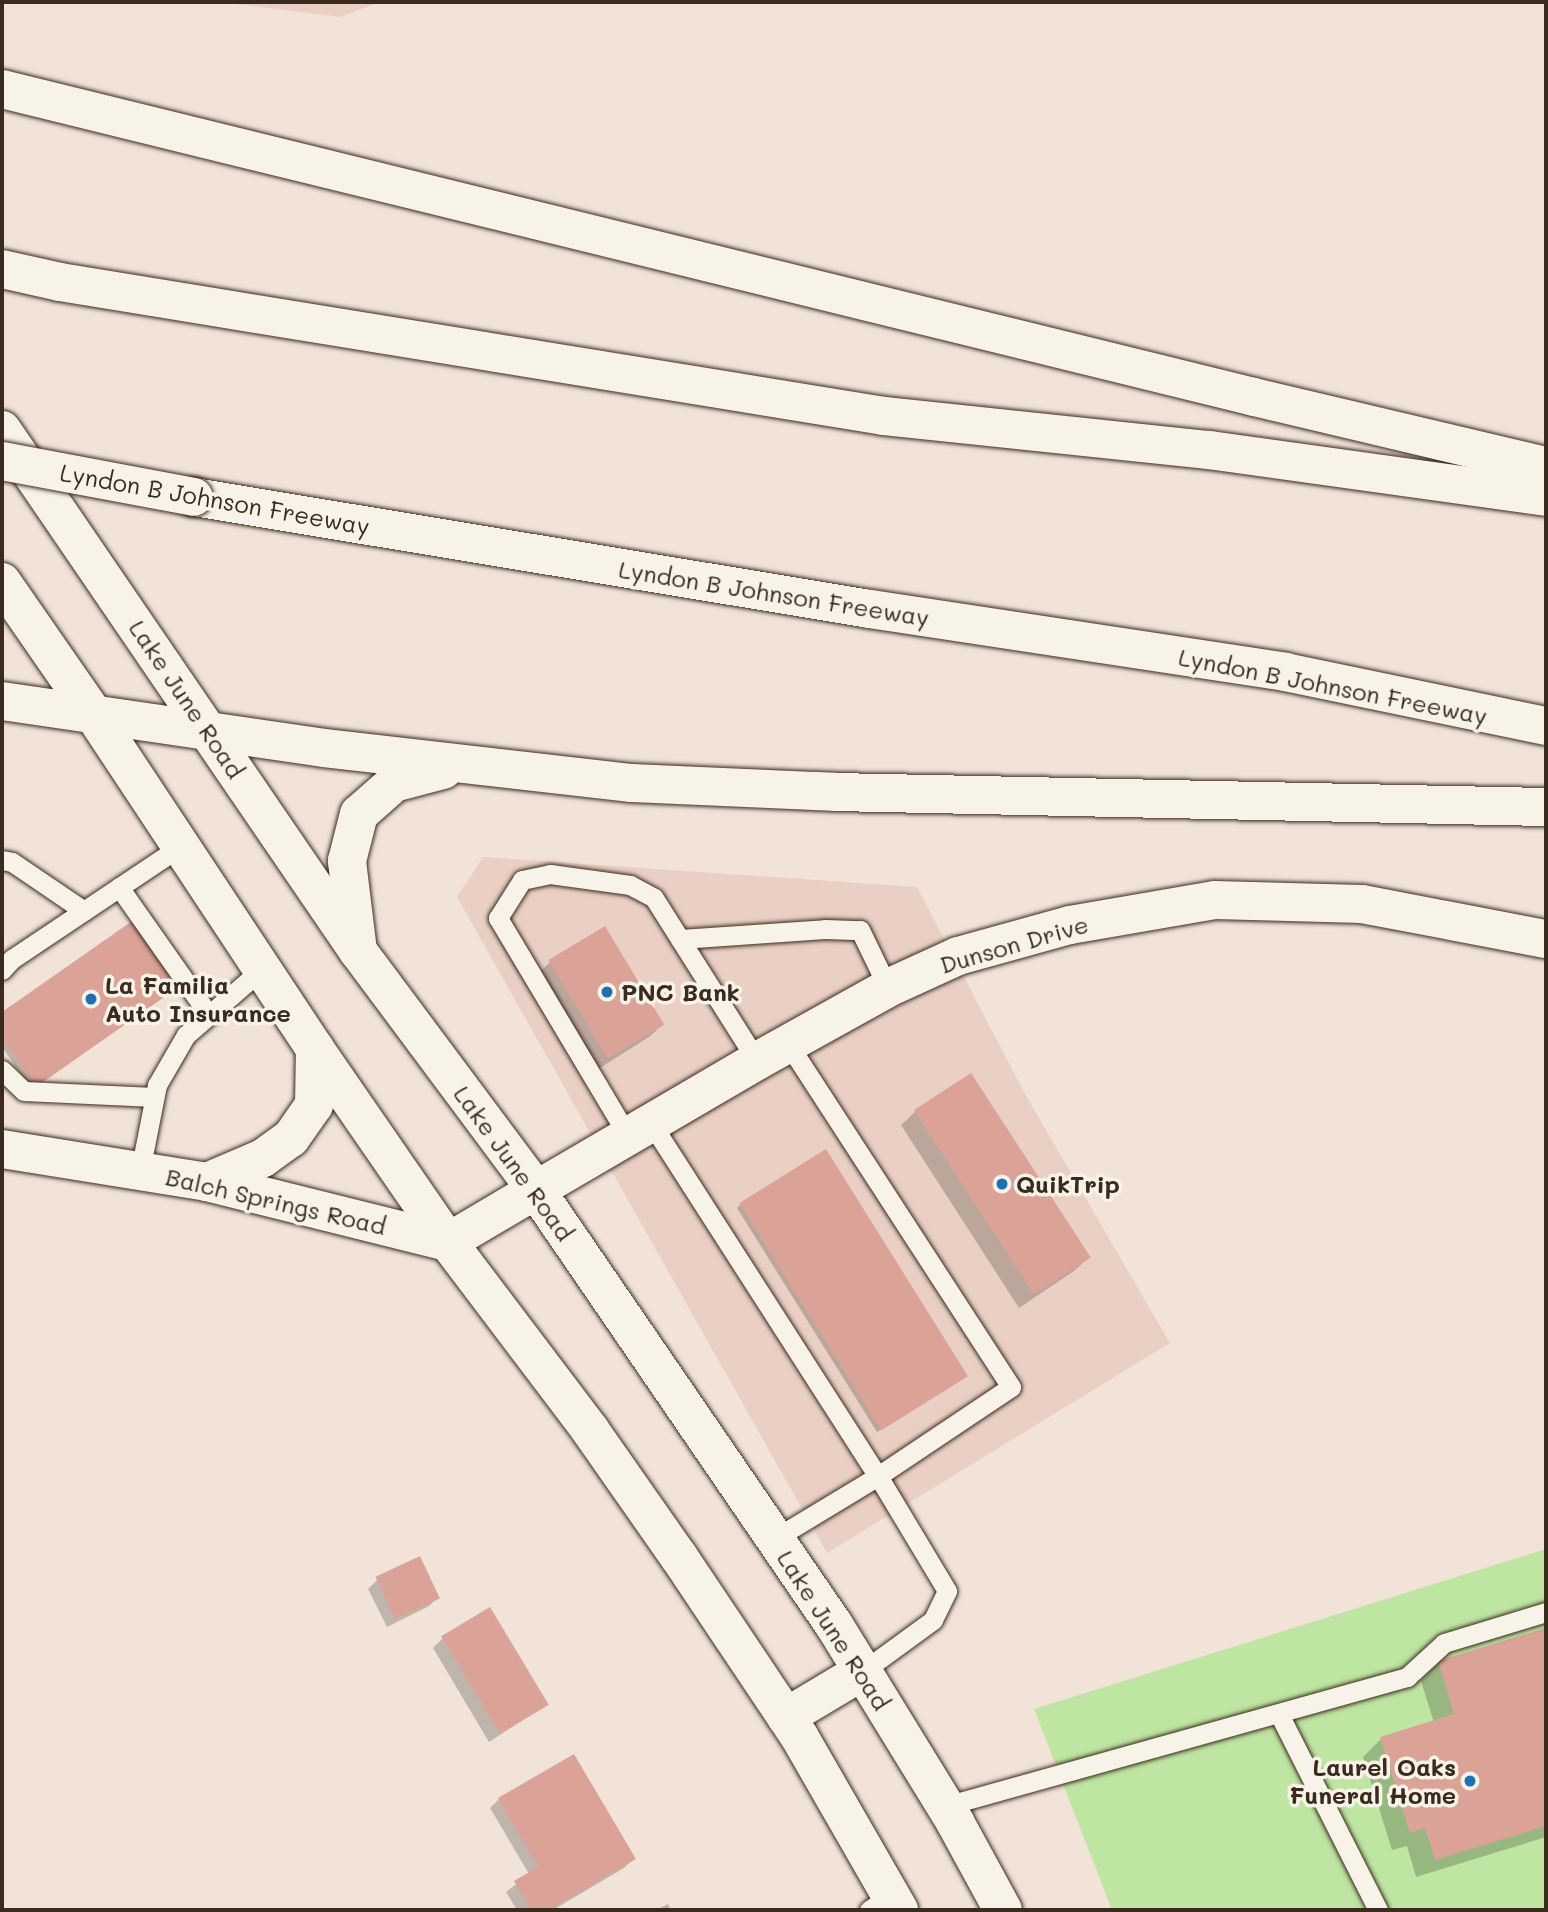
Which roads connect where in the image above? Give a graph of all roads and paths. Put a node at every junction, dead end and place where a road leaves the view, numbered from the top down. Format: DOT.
graph roads {
  1 [pos="2,89"];
  2 [pos="2,269"];
  3 [pos="2,430"];
  4 [pos="2,461"];
  5 [pos="1546,466"];
  6 [pos="1546,497"];
  7 [pos="2,582"];
  8 [pos="2,701"];
  9 [pos="94,715"];
  10 [pos="1546,726"];
  11 [pos="209,731"];
  12 [pos="464,765"];
  13 [pos="1546,807"];
  14 [pos="181,846"];
  15 [pos="2,860"];
  16 [pos="119,887"];
  17 [pos="84,911"];
  18 [pos="680,939"];
  19 [pos="1546,939"];
  20 [pos="358,951"];
  21 [pos="262,969"];
  22 [pos="2,970"];
  23 [pos="888,988"];
  24 [pos="209,1015"];
  25 [pos="314,1049"];
  26 [pos="772,1052"];
  27 [pos="2,1070"];
  28 [pos="154,1097"];
  29 [pos="640,1130"];
  30 [pos="2,1149"];
  31 [pos="140,1171"];
  32 [pos="207,1182"];
  33 [pos="536,1191"];
  34 [pos="448,1242"];
  35 [pos="878,1476"];
  36 [pos="774,1539"];
  37 [pos="1546,1612"];
  38 [pos="863,1671"];
  39 [pos="1279,1714"];
  40 [pos="786,1717"];
  41 [pos="945,1806"];
  42 [pos="886,1905"];
  43 [pos="1003,1910"];
  44 [pos="1378,1910"];
  1 -- 5 [label="main road"];
  2 -- 6 [label="main road"];
  3 -- 11 [label="main road, Lake June Road"];
  4 -- 10 [label="main road, Lyndon B Johnson Freeway, bridge"];
  7 -- 9 [label="main road"];
  8 -- 9 [label="main road"];
  9 -- 11 [label="main road"];
  9 -- 14 [label="main road"];
  11 -- 12 [label="main road"];
  11 -- 20 [label="main road, Lake June Road"];
  12 -- 13 [label="main road"];
  12 -- 20 [label="main road"];
  14 -- 16 [label="lane"];
  14 -- 21 [label="main road"];
  15 -- 17 [label="lane"];
  16 -- 17 [label="lane"];
  16 -- 24 [label="lane"];
  17 -- 22 [label="lane"];
  18 -- 23 [label="lane"];
  18 -- 26 [label="lane"];
  18 -- 29 [label="lane"];
  19 -- 23 [label="main road, Dunson Drive"];
  20 -- 33 [label="main road, Lake June Road"];
  21 -- 24 [label="lane"];
  21 -- 25 [label="main road"];
  23 -- 26 [label="main road, Dunson Drive"];
  24 -- 28 [label="lane"];
  25 -- 32 [label="main road"];
  25 -- 34 [label="main road"];
  26 -- 29 [label="main road, Dunson Drive"];
  26 -- 35 [label="lane"];
  27 -- 28 [label="lane"];
  28 -- 31 [label="lane"];
  29 -- 33 [label="main road, Dunson Drive"];
  29 -- 35 [label="lane"];
  30 -- 31 [label="main road, Balch Springs Road"];
  31 -- 32 [label="main road, Balch Springs Road"];
  32 -- 34 [label="main road, Balch Springs Road"];
  33 -- 34 [label="main road"];
  33 -- 36 [label="main road, Lake June Road"];
  34 -- 40 [label="main road"];
  35 -- 36 [label="lane"];
  35 -- 38 [label="lane"];
  36 -- 38 [label="main road, Lake June Road"];
  37 -- 39 [label="lane"];
  38 -- 40 [label="main road"];
  38 -- 41 [label="main road, Lake June Road"];
  39 -- 41 [label="lane"];
  39 -- 44 [label="lane"];
  40 -- 42 [label="main road"];
  41 -- 43 [label="main road, Lake June Road"];
}
